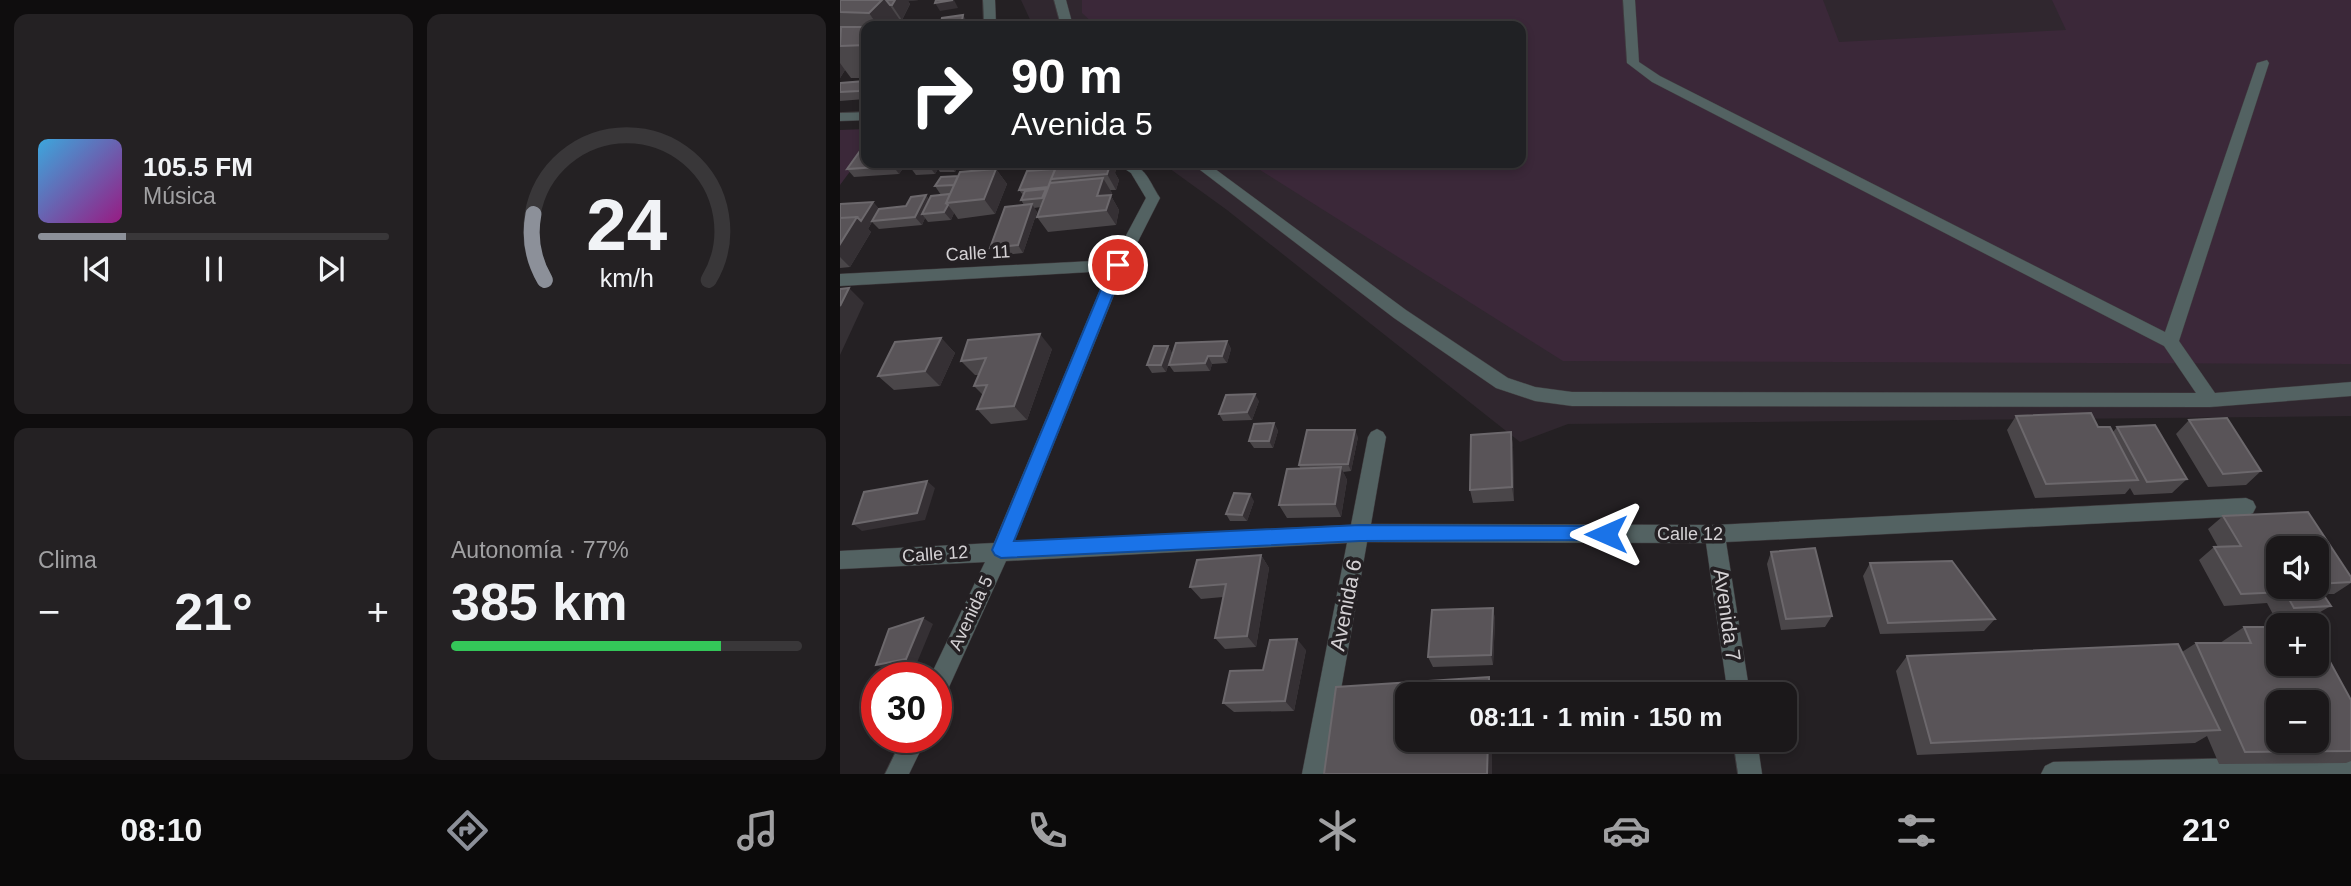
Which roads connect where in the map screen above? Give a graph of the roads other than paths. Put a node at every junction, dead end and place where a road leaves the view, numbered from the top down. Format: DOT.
graph roads {
  1 [pos="989,0"];
  2 [pos="1060,0"];
  3 [pos="1629,0"];
  4 [pos="990,21"];
  5 [pos="1066,21"];
  6 [pos="2263,63"];
  7 [pos="861,116"];
  8 [pos="840,117"];
  9 [pos="1132,168"];
  10 [pos="1205,168"];
  11 [pos="1118,265"];
  12 [pos="840,280"];
  13 [pos="2170,342"];
  14 [pos="2351,389"];
  15 [pos="2210,400"];
  16 [pos="1377,437"];
  17 [pos="2246,507"];
  18 [pos="1360,533"];
  19 [pos="1715,534"];
  20 [pos="1001,550"];
  21 [pos="840,560"];
  22 [pos="949,662"];
  23 [pos="1737,682"];
  24 [pos="1747,752"];
  25 [pos="907,753"];
  26 [pos="2351,768"];
  27 [pos="897,774"];
  28 [pos="1314,774"];
  29 [pos="1750,774"];
  30 [pos="2053,774"];
  1 -- 4 [label="street"];
  2 -- 5 [label="street"];
  3 -- 13 [label="street"];
  6 -- 13 [label="street"];
  7 -- 8 [label="street"];
  9 -- 11 [label="street"];
  10 -- 15 [label="street"];
  11 -- 12 [label="street, Calle 11"];
  11 -- 20 [label="street, Avenida 5"];
  13 -- 15 [label="street"];
  14 -- 15 [label="street"];
  16 -- 18 [label="street, Avenida 6"];
  17 -- 19 [label="street, Calle 12"];
  18 -- 19 [label="street, Calle 12"];
  18 -- 20 [label="street, Calle 12"];
  18 -- 28 [label="street, Avenida 6"];
  19 -- 23 [label="street, Avenida 7"];
  20 -- 21 [label="street, Calle 12"];
  20 -- 22 [label="street, Avenida 5"];
  24 -- 29 [label="street"];
  25 -- 27 [label="street"];
  26 -- 30 [label="street"];
}
